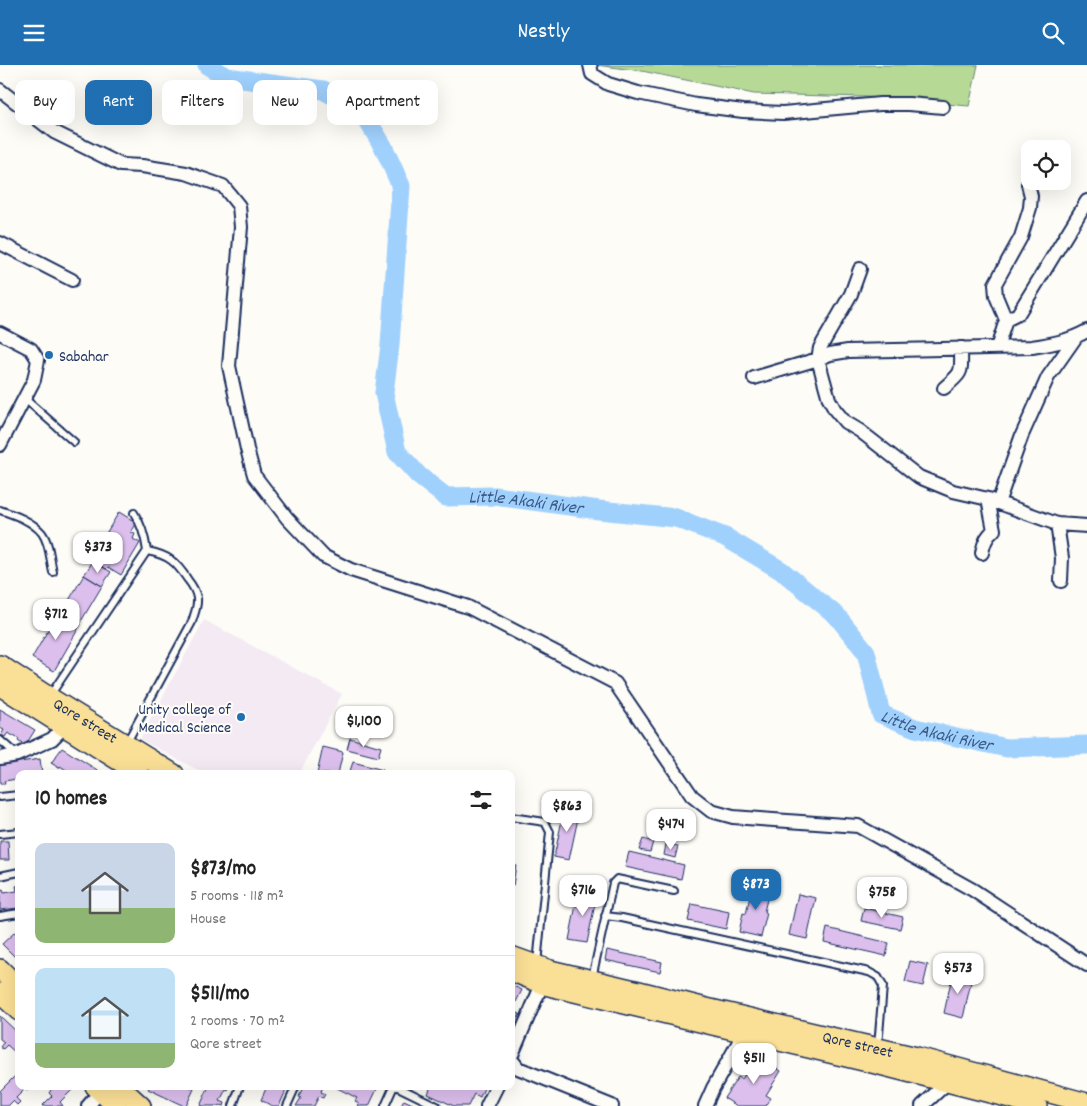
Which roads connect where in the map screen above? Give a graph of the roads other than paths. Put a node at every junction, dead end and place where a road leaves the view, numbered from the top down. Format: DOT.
graph roads {
  1 [pos="590,65"];
  2 [pos="0,90"];
  3 [pos="943,107"];
  4 [pos="1030,190"];
  5 [pos="1087,201"];
  6 [pos="0,243"];
  7 [pos="860,269"];
  8 [pos="72,280"];
  9 [pos="1006,320"];
  10 [pos="0,333"];
  11 [pos="1082,334"];
  12 [pos="961,348"];
  13 [pos="997,348"];
  14 [pos="818,359"];
  15 [pos="754,378"];
  16 [pos="944,388"];
  17 [pos="24,398"];
  18 [pos="74,442"];
  19 [pos="0,445"];
  20 [pos="993,501"];
  21 [pos="0,510"];
  22 [pos="134,513"];
  23 [pos="1057,524"];
  24 [pos="1087,526"];
  25 [pos="147,551"];
  26 [pos="982,553"];
  27 [pos="53,572"];
  28 [pos="1061,581"];
  29 [pos="0,665"];
  30 [pos="0,686"];
  31 [pos="49,697"];
  32 [pos="64,727"];
  33 [pos="0,740"];
  34 [pos="126,745"];
  35 [pos="17,755"];
  36 [pos="0,758"];
  37 [pos="134,770"];
  38 [pos="167,770"];
  39 [pos="15,795"];
  40 [pos="0,797"];
  41 [pos="515,818"];
  42 [pos="15,832"];
  43 [pos="0,833"];
  44 [pos="15,872"];
  45 [pos="0,876"];
  46 [pos="674,891"];
  47 [pos="15,914"];
  48 [pos="0,916"];
  49 [pos="605,916"];
  50 [pos="515,959"];
  51 [pos="1087,965"];
  52 [pos="0,969"];
  53 [pos="515,971"];
  54 [pos="544,973"];
  55 [pos="592,980"];
  56 [pos="15,983"];
  57 [pos="0,993"];
  58 [pos="15,1007"];
  59 [pos="744,1033"];
  60 [pos="515,1048"];
  61 [pos="877,1048"];
  62 [pos="515,1064"];
  63 [pos="952,1075"];
  64 [pos="99,1090"];
  65 [pos="102,1090"];
  66 [pos="124,1090"];
  67 [pos="239,1090"];
  68 [pos="294,1090"];
  69 [pos="393,1090"];
  70 [pos="403,1090"];
  71 [pos="495,1090"];
  72 [pos="1087,1103"];
  73 [pos="88,1106"];
  74 [pos="116,1106"];
  75 [pos="141,1106"];
  76 [pos="233,1106"];
  77 [pos="287,1106"];
  78 [pos="385,1106"];
  79 [pos="437,1106"];
  80 [pos="487,1106"];
  81 [pos="612,1106"];
  82 [pos="705,1106"];
  83 [pos="922,1106"];
  84 [pos="1037,1106"];
  1 -- 3 [label="street"];
  2 -- 51 [label="street"];
  4 -- 9 [label="street"];
  5 -- 9 [label="street"];
  6 -- 8 [label="street"];
  7 -- 14 [label="street"];
  9 -- 13 [label="street"];
  10 -- 17 [label="street"];
  11 -- 13 [label="street"];
  11 -- 20 [label="street"];
  12 -- 13 [label="street"];
  12 -- 14 [label="street"];
  12 -- 16 [label="street"];
  14 -- 15 [label="street"];
  14 -- 20 [label="street"];
  17 -- 18 [label="lane"];
  17 -- 19 [label="street"];
  20 -- 23 [label="street"];
  20 -- 26 [label="street"];
  21 -- 27 [label="lane"];
  22 -- 25 [label="lane"];
  23 -- 24 [label="street"];
  23 -- 28 [label="street"];
  25 -- 31 [label="lane"];
  25 -- 34 [label="lane"];
  29 -- 31 [label="main road, Qore street"];
  30 -- 32 [label="main road, Qore street"];
  31 -- 34 [label="main road, Qore street"];
  32 -- 35 [label="street"];
  32 -- 37 [label="main road, Qore street"];
  33 -- 35 [label="lane"];
  34 -- 38 [label="main road, Qore street"];
  35 -- 36 [label="street"];
  39 -- 40 [label="lane"];
  41 -- 54 [label="lane"];
  42 -- 43 [label="lane"];
  44 -- 45 [label="lane"];
  46 -- 49 [label="lane"];
  47 -- 48 [label="lane"];
  49 -- 55 [label="lane"];
  49 -- 61 [label="lane"];
  50 -- 54 [label="main road, Qore street"];
  52 -- 56 [label="main road"];
  53 -- 54 [label="main road, Qore street"];
  54 -- 55 [label="main road, Qore street"];
  54 -- 59 [label="main road, Qore street"];
  54 -- 60 [label="street"];
  55 -- 61 [label="main road, Qore street"];
  57 -- 58 [label="main road"];
  59 -- 63 [label="main road, Qore street"];
  59 -- 82 [label="street"];
  61 -- 63 [label="main road, Qore street"];
  62 -- 81 [label="street"];
  63 -- 72 [label="main road, Qore street"];
  63 -- 83 [label="street"];
  63 -- 84 [label="main road, Qore street"];
  64 -- 73 [label="street"];
  65 -- 74 [label="main road"];
  66 -- 75 [label="main road"];
  67 -- 76 [label="lane"];
  68 -- 77 [label="lane"];
  69 -- 78 [label="lane"];
  70 -- 79 [label="lane"];
  71 -- 80 [label="street"];
}
